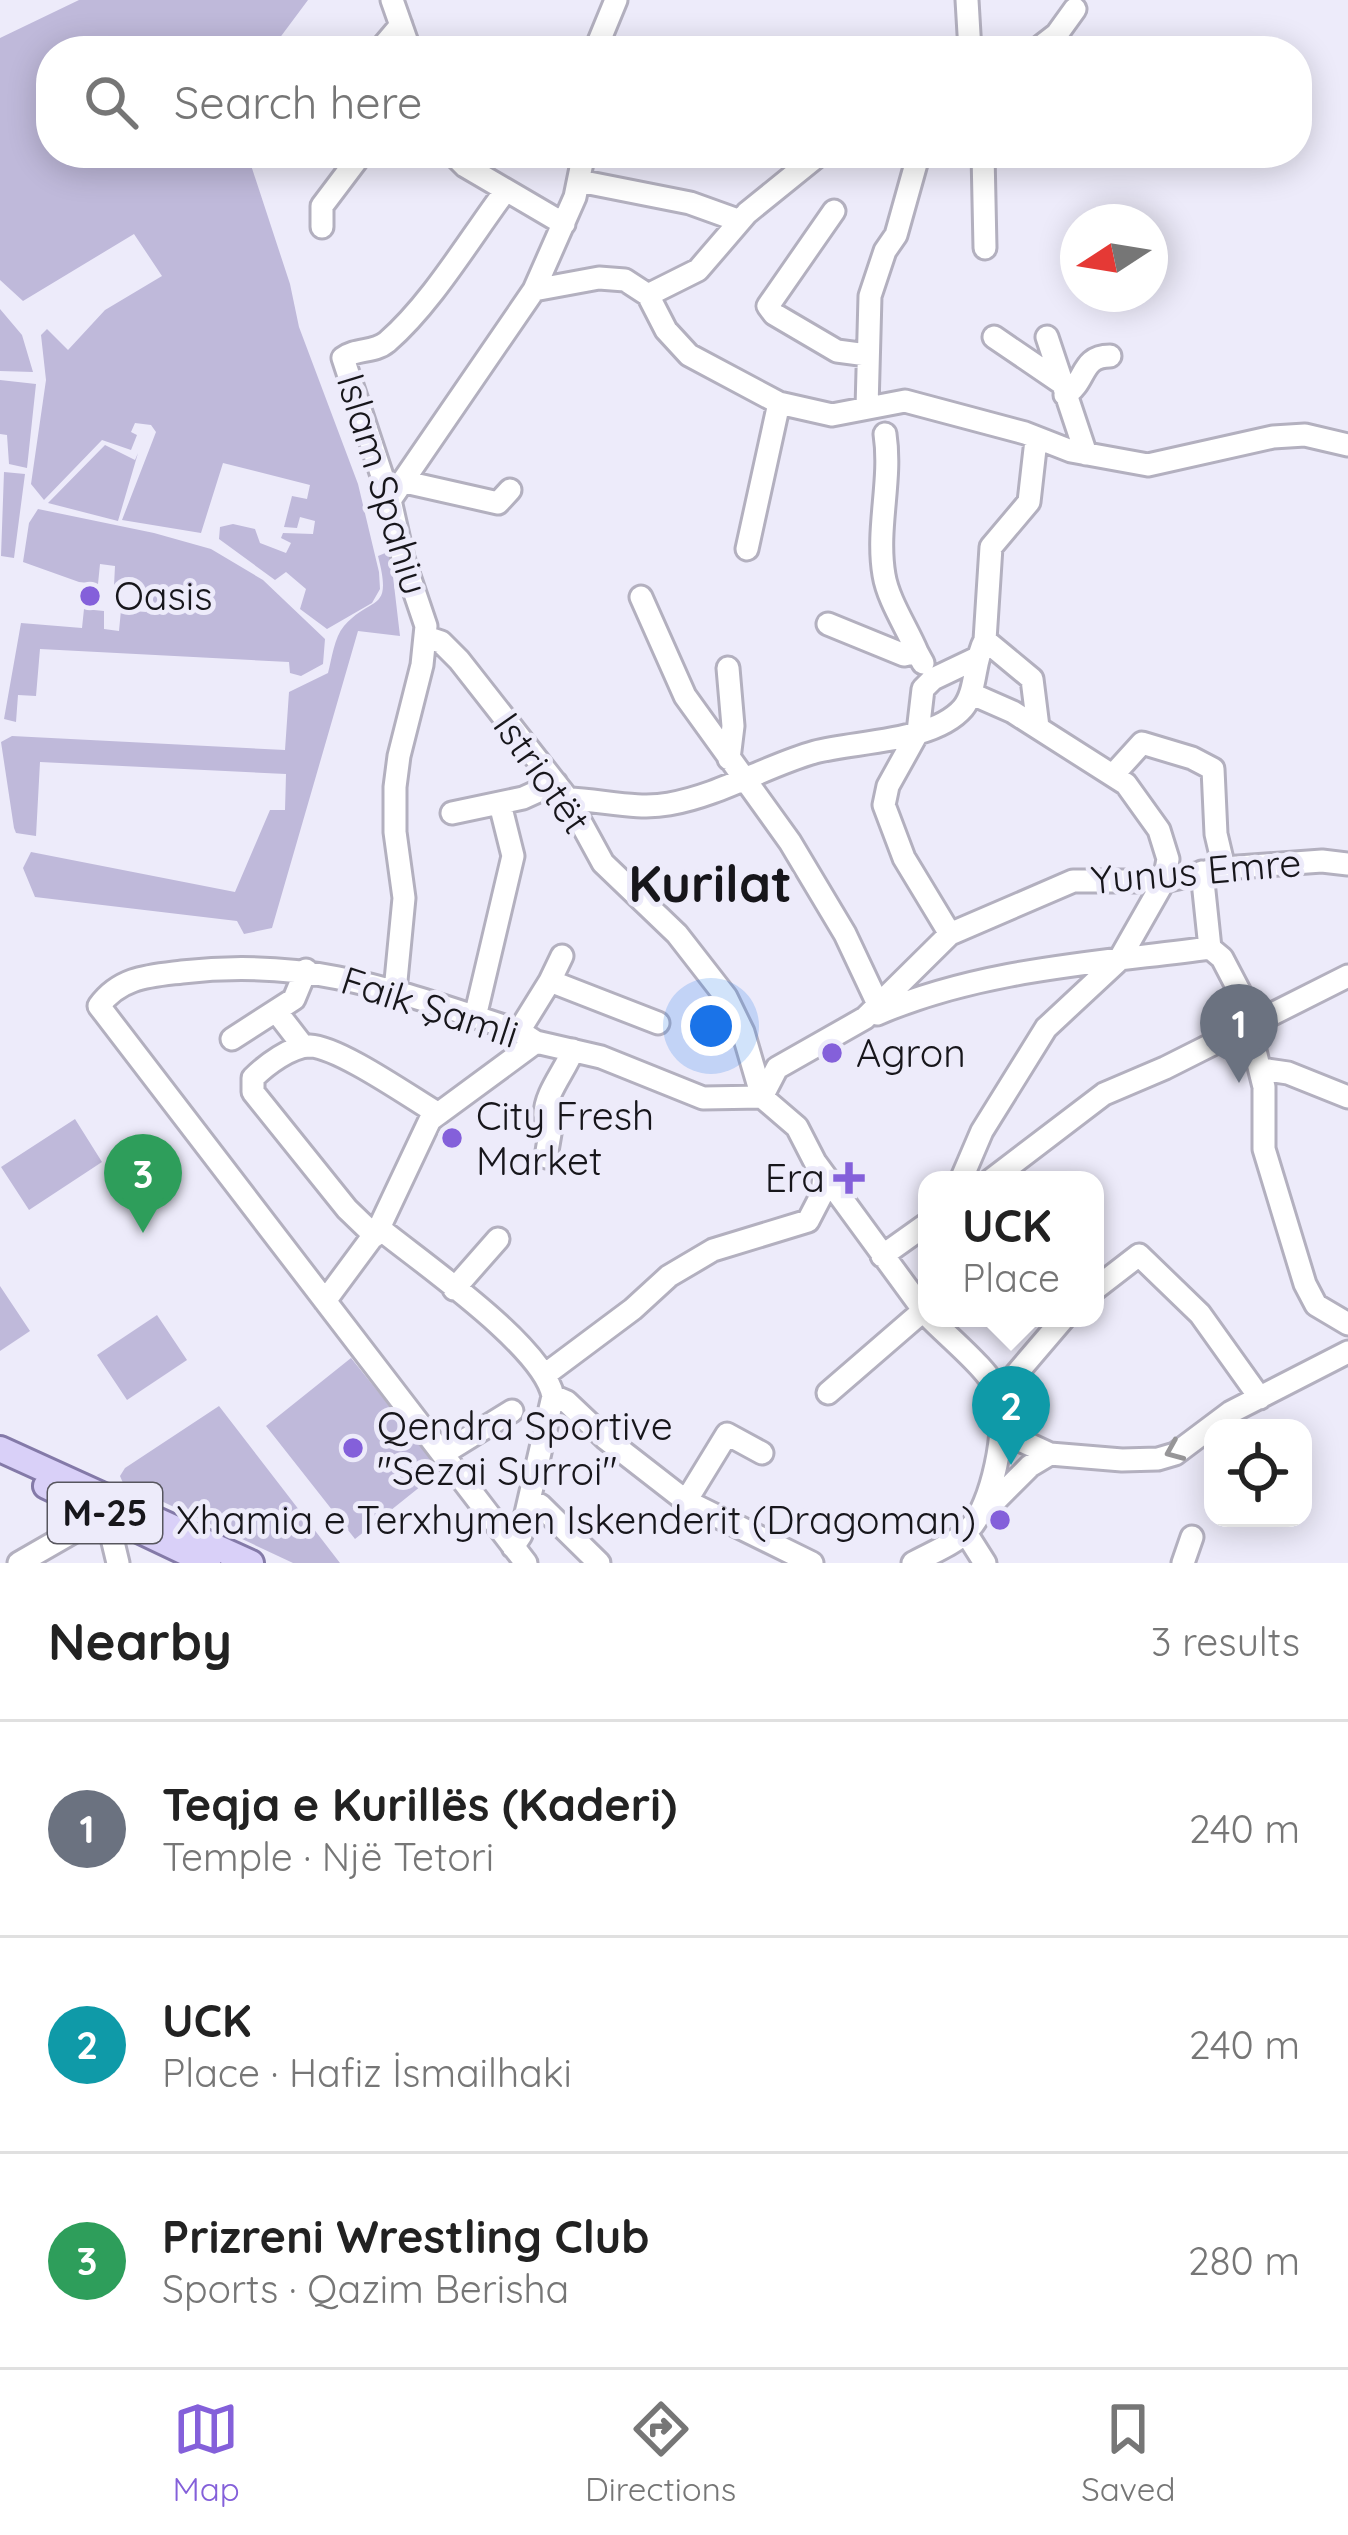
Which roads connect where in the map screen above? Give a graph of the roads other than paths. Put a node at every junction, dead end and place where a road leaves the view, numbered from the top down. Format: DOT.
graph roads {
  1 [pos="392,0"];
  2 [pos="616,0"];
  3 [pos="967,0"];
  4 [pos="1075,9"];
  5 [pos="401,26"];
  6 [pos="392,36"];
  7 [pos="405,36"];
  8 [pos="602,36"];
  9 [pos="969,36"];
  10 [pos="1054,36"];
  11 [pos="351,168"];
  12 [pos="469,168"];
  13 [pos="581,168"];
  14 [pos="802,168"];
  15 [pos="915,168"];
  16 [pos="983,168"];
  17 [pos="579,181"];
  18 [pos="506,190"];
  19 [pos="834,211"];
  20 [pos="740,221"];
  21 [pos="564,224"];
  22 [pos="322,227"];
  23 [pos="985,248"];
  24 [pos="534,290"];
  25 [pos="647,295"];
  26 [pos="994,337"];
  27 [pos="1047,337"];
  28 [pos="867,355"];
  29 [pos="1110,356"];
  30 [pos="1064,390"];
  31 [pos="779,404"];
  32 [pos="867,408"];
  33 [pos="885,434"];
  34 [pos="1036,440"];
  35 [pos="1348,445"];
  36 [pos="1086,454"];
  37 [pos="510,490"];
  38 [pos="398,491"];
  39 [pos="747,549"];
  40 [pos="641,597"];
  41 [pos="828,624"];
  42 [pos="426,637"];
  43 [pos="980,650"];
  44 [pos="917,652"];
  45 [pos="728,668"];
  46 [pos="933,680"];
  47 [pos="972,694"];
  48 [pos="1044,730"];
  49 [pos="918,732"];
  50 [pos="866,742"];
  51 [pos="729,759"];
  52 [pos="1114,775"];
  53 [pos="746,778"];
  54 [pos="888,786"];
  55 [pos="562,791"];
  56 [pos="500,804"];
  57 [pos="452,813"];
  58 [pos="1348,864"];
  59 [pos="1213,870"];
  60 [pos="1164,881"];
  61 [pos="950,934"];
  62 [pos="1210,947"];
  63 [pos="562,956"];
  64 [pos="1119,960"];
  65 [pos="306,970"];
  66 [pos="1348,976"];
  67 [pos="550,981"];
  68 [pos="395,991"];
  69 [pos="276,1010"];
  70 [pos="872,1011"];
  71 [pos="475,1017"];
  72 [pos="658,1023"];
  73 [pos="1253,1025"];
  74 [pos="527,1036"];
  75 [pos="232,1039"];
  76 [pos="303,1046"];
  77 [pos="573,1050"];
  78 [pos="1263,1076"];
  79 [pos="762,1097"];
  80 [pos="1348,1097"];
  81 [pos="437,1113"];
  82 [pos="546,1157"];
  83 [pos="965,1171"];
  84 [pos="1004,1171"];
  85 [pos="824,1176"];
  86 [pos="808,1221"];
  87 [pos="918,1228"];
  88 [pos="377,1232"];
  89 [pos="498,1238"];
  90 [pos="875,1247"];
  91 [pos="1104,1282"];
  92 [pos="454,1289"];
  93 [pos="325,1301"];
  94 [pos="918,1302"];
  95 [pos="918,1321"];
  96 [pos="1348,1324"];
  97 [pos="940,1327"];
  98 [pos="1057,1327"];
  99 [pos="1348,1352"];
  100 [pos="550,1385"];
  101 [pos="829,1394"];
  102 [pos="1260,1398"];
  103 [pos="1000,1405"];
  104 [pos="512,1411"];
  105 [pos="0,1449"];
  106 [pos="444,1453"];
  107 [pos="762,1453"];
  108 [pos="1050,1454"];
  109 [pos="0,1466"];
  110 [pos="529,1500"];
  111 [pos="686,1501"];
  112 [pos="109,1506"];
  113 [pos="982,1514"];
  114 [pos="967,1533"];
  115 [pos="1192,1537"];
  116 [pos="519,1555"];
  117 [pos="194,1560"];
  118 [pos="19,1563"];
  119 [pos="118,1563"];
  120 [pos="251,1563"];
  121 [pos="599,1563"];
  122 [pos="812,1563"];
  123 [pos="913,1563"];
  124 [pos="986,1563"];
  125 [pos="1183,1563"];
  1 -- 5 [label="street"];
  2 -- 8 [label="street"];
  3 -- 9 [label="street"];
  4 -- 10 [label="street"];
  5 -- 6 [label="street"];
  5 -- 7 [label="street"];
  11 -- 22 [label="street"];
  12 -- 18 [label="street"];
  13 -- 17 [label="street"];
  14 -- 20 [label="street"];
  15 -- 28 [label="street"];
  16 -- 23 [label="street"];
  17 -- 20 [label="street"];
  17 -- 21 [label="street"];
  18 -- 21 [label="street"];
  18 -- 38 [label="street, Islam Spahiu"];
  19 -- 28 [label="street"];
  20 -- 25 [label="street"];
  21 -- 24 [label="street"];
  24 -- 25 [label="street"];
  24 -- 38 [label="street"];
  25 -- 31 [label="street"];
  26 -- 30 [label="street"];
  27 -- 30 [label="street"];
  28 -- 32 [label="street"];
  29 -- 30 [label="street"];
  30 -- 36 [label="street"];
  31 -- 32 [label="street"];
  31 -- 39 [label="street"];
  32 -- 34 [label="street"];
  33 -- 44 [label="street"];
  34 -- 36 [label="street"];
  34 -- 43 [label="street"];
  35 -- 36 [label="street"];
  37 -- 38 [label="street"];
  38 -- 42 [label="street, Islam Spahiu"];
  40 -- 51 [label="street"];
  41 -- 44 [label="street"];
  42 -- 55 [label="street, Istriotët"];
  42 -- 68 [label="street"];
  43 -- 46 [label="street"];
  43 -- 47 [label="street"];
  43 -- 48 [label="street"];
  44 -- 46 [label="street"];
  45 -- 51 [label="street"];
  46 -- 49 [label="street"];
  47 -- 48 [label="street"];
  47 -- 49 [label="street"];
  48 -- 52 [label="street"];
  49 -- 50 [label="street"];
  49 -- 54 [label="street"];
  50 -- 53 [label="street"];
  50 -- 54 [label="street"];
  51 -- 53 [label="street"];
  52 -- 59 [label="street"];
  52 -- 60 [label="street"];
  53 -- 55 [label="street"];
  53 -- 70 [label="street"];
  54 -- 61 [label="street"];
  55 -- 56 [label="street"];
  55 -- 79 [label="street, Istriotët"];
  56 -- 57 [label="street"];
  56 -- 71 [label="street"];
  58 -- 59 [label="street, Yunus Emre"];
  59 -- 60 [label="street, Yunus Emre"];
  59 -- 62 [label="street"];
  60 -- 61 [label="street, Yunus Emre"];
  60 -- 64 [label="street"];
  61 -- 70 [label="street, Yunus Emre"];
  62 -- 64 [label="street"];
  62 -- 73 [label="street"];
  63 -- 67 [label="street"];
  64 -- 70 [label="street"];
  64 -- 83 [label="street"];
  65 -- 68 [label="street, Faik Şamli"];
  65 -- 69 [label="street"];
  65 -- 93 [label="street, Faik Şamli"];
  66 -- 73 [label="street"];
  67 -- 72 [label="street"];
  67 -- 74 [label="street"];
  68 -- 71 [label="street, Faik Şamli"];
  69 -- 75 [label="street"];
  69 -- 76 [label="street"];
  70 -- 79 [label="street, Yunus Emre"];
  71 -- 74 [label="street, Faik Şamli"];
  73 -- 78 [label="street"];
  73 -- 84 [label="street"];
  74 -- 77 [label="street, Faik Şamli"];
  74 -- 81 [label="street"];
  76 -- 81 [label="street"];
  76 -- 88 [label="street"];
  77 -- 79 [label="street, Faik Şamli"];
  77 -- 82 [label="street"];
  78 -- 80 [label="street"];
  78 -- 96 [label="street"];
  79 -- 85 [label="street"];
  81 -- 88 [label="street"];
  85 -- 86 [label="street"];
  85 -- 90 [label="street"];
  86 -- 90 [label="street"];
  86 -- 100 [label="street"];
  87 -- 90 [label="street"];
  88 -- 92 [label="street"];
  88 -- 93 [label="street"];
  89 -- 92 [label="street"];
  90 -- 94 [label="street"];
  91 -- 102 [label="street"];
  92 -- 100 [label="street"];
  93 -- 106 [label="street"];
  95 -- 101 [label="street"];
  97 -- 103 [label="street"];
  98 -- 103 [label="street"];
  99 -- 102 [label="street"];
  100 -- 110 [label="street"];
  100 -- 111 [label="street"];
  102 -- 108 [label="street, one-way"];
  103 -- 108 [label="street"];
  103 -- 113 [label="street"];
  104 -- 106 [label="street"];
  105 -- 112 [label="main road, M-25"];
  106 -- 116 [label="street"];
  107 -- 111 [label="street"];
  108 -- 113 [label="street"];
  109 -- 112 [label="main road, M-25"];
  110 -- 116 [label="street"];
  110 -- 121 [label="street"];
  111 -- 122 [label="street"];
  112 -- 117 [label="main road, M-25"];
  112 -- 118 [label="street"];
  112 -- 119 [label="street"];
  112 -- 120 [label="main road, M-25"];
  113 -- 114 [label="street"];
  114 -- 123 [label="street"];
  114 -- 124 [label="street"];
  115 -- 125 [label="street"];
}
